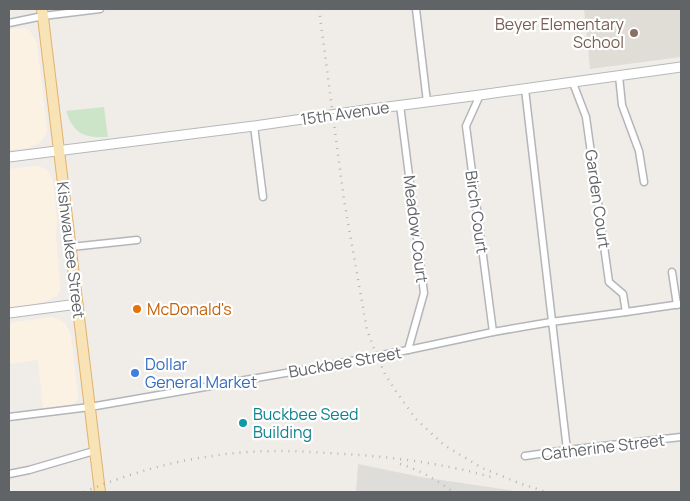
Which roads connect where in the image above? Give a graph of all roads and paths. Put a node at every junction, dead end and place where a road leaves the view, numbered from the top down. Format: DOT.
graph roads {
  1 [pos="100,9"];
  2 [pos="416,9"];
  3 [pos="42,12"];
  4 [pos="9,23"];
  5 [pos="681,67"];
  6 [pos="619,76"];
  7 [pos="573,83"];
  8 [pos="525,89"];
  9 [pos="480,96"];
  10 [pos="427,102"];
  11 [pos="400,105"];
  12 [pos="254,126"];
  13 [pos="58,151"];
  14 [pos="9,157"];
  15 [pos="644,182"];
  16 [pos="263,197"];
  17 [pos="137,240"];
  18 [pos="71,247"];
  19 [pos="672,272"];
  20 [pos="78,304"];
  21 [pos="679,304"];
  22 [pos="626,312"];
  23 [pos="9,313"];
  24 [pos="551,322"];
  25 [pos="493,332"];
  26 [pos="408,350"];
  27 [pos="90,407"];
  28 [pos="9,417"];
  29 [pos="681,438"];
  30 [pos="567,450"];
  31 [pos="94,451"];
  32 [pos="524,456"];
  33 [pos="9,474"];
  34 [pos="100,492"];
  1 -- 3 [label="street"];
  2 -- 10 [label="street"];
  3 -- 4 [label="street"];
  3 -- 13 [label="main road, Kishwaukee Street"];
  5 -- 6 [label="main road, 15th Avenue"];
  6 -- 7 [label="main road, 15th Avenue"];
  6 -- 15 [label="street"];
  7 -- 8 [label="main road, 15th Avenue"];
  7 -- 22 [label="street, Garden Court"];
  8 -- 9 [label="main road, 15th Avenue"];
  8 -- 24 [label="street"];
  9 -- 10 [label="main road, 15th Avenue"];
  9 -- 25 [label="street, Birch Court"];
  10 -- 11 [label="main road, 15th Avenue"];
  11 -- 12 [label="main road, 15th Avenue"];
  11 -- 26 [label="street, Meadow Court"];
  12 -- 13 [label="main road, 15th Avenue"];
  12 -- 16 [label="street"];
  13 -- 14 [label="main road, 15th Avenue"];
  13 -- 18 [label="main road, Kishwaukee Street"];
  17 -- 18 [label="street"];
  18 -- 20 [label="main road, Kishwaukee Street"];
  19 -- 21 [label="street"];
  20 -- 23 [label="main road"];
  20 -- 27 [label="main road, Kishwaukee Street"];
  21 -- 22 [label="street, Buckbee Street"];
  22 -- 24 [label="street, Buckbee Street"];
  24 -- 25 [label="street, Buckbee Street"];
  24 -- 30 [label="street"];
  25 -- 26 [label="street, Buckbee Street"];
  26 -- 27 [label="street, Buckbee Street"];
  27 -- 28 [label="street, Buckbee Street"];
  27 -- 31 [label="main road, Kishwaukee Street"];
  29 -- 30 [label="street, Catherine Street"];
  30 -- 32 [label="street, Catherine Street"];
  31 -- 33 [label="street"];
  31 -- 34 [label="main road, Kishwaukee Street"];
}
